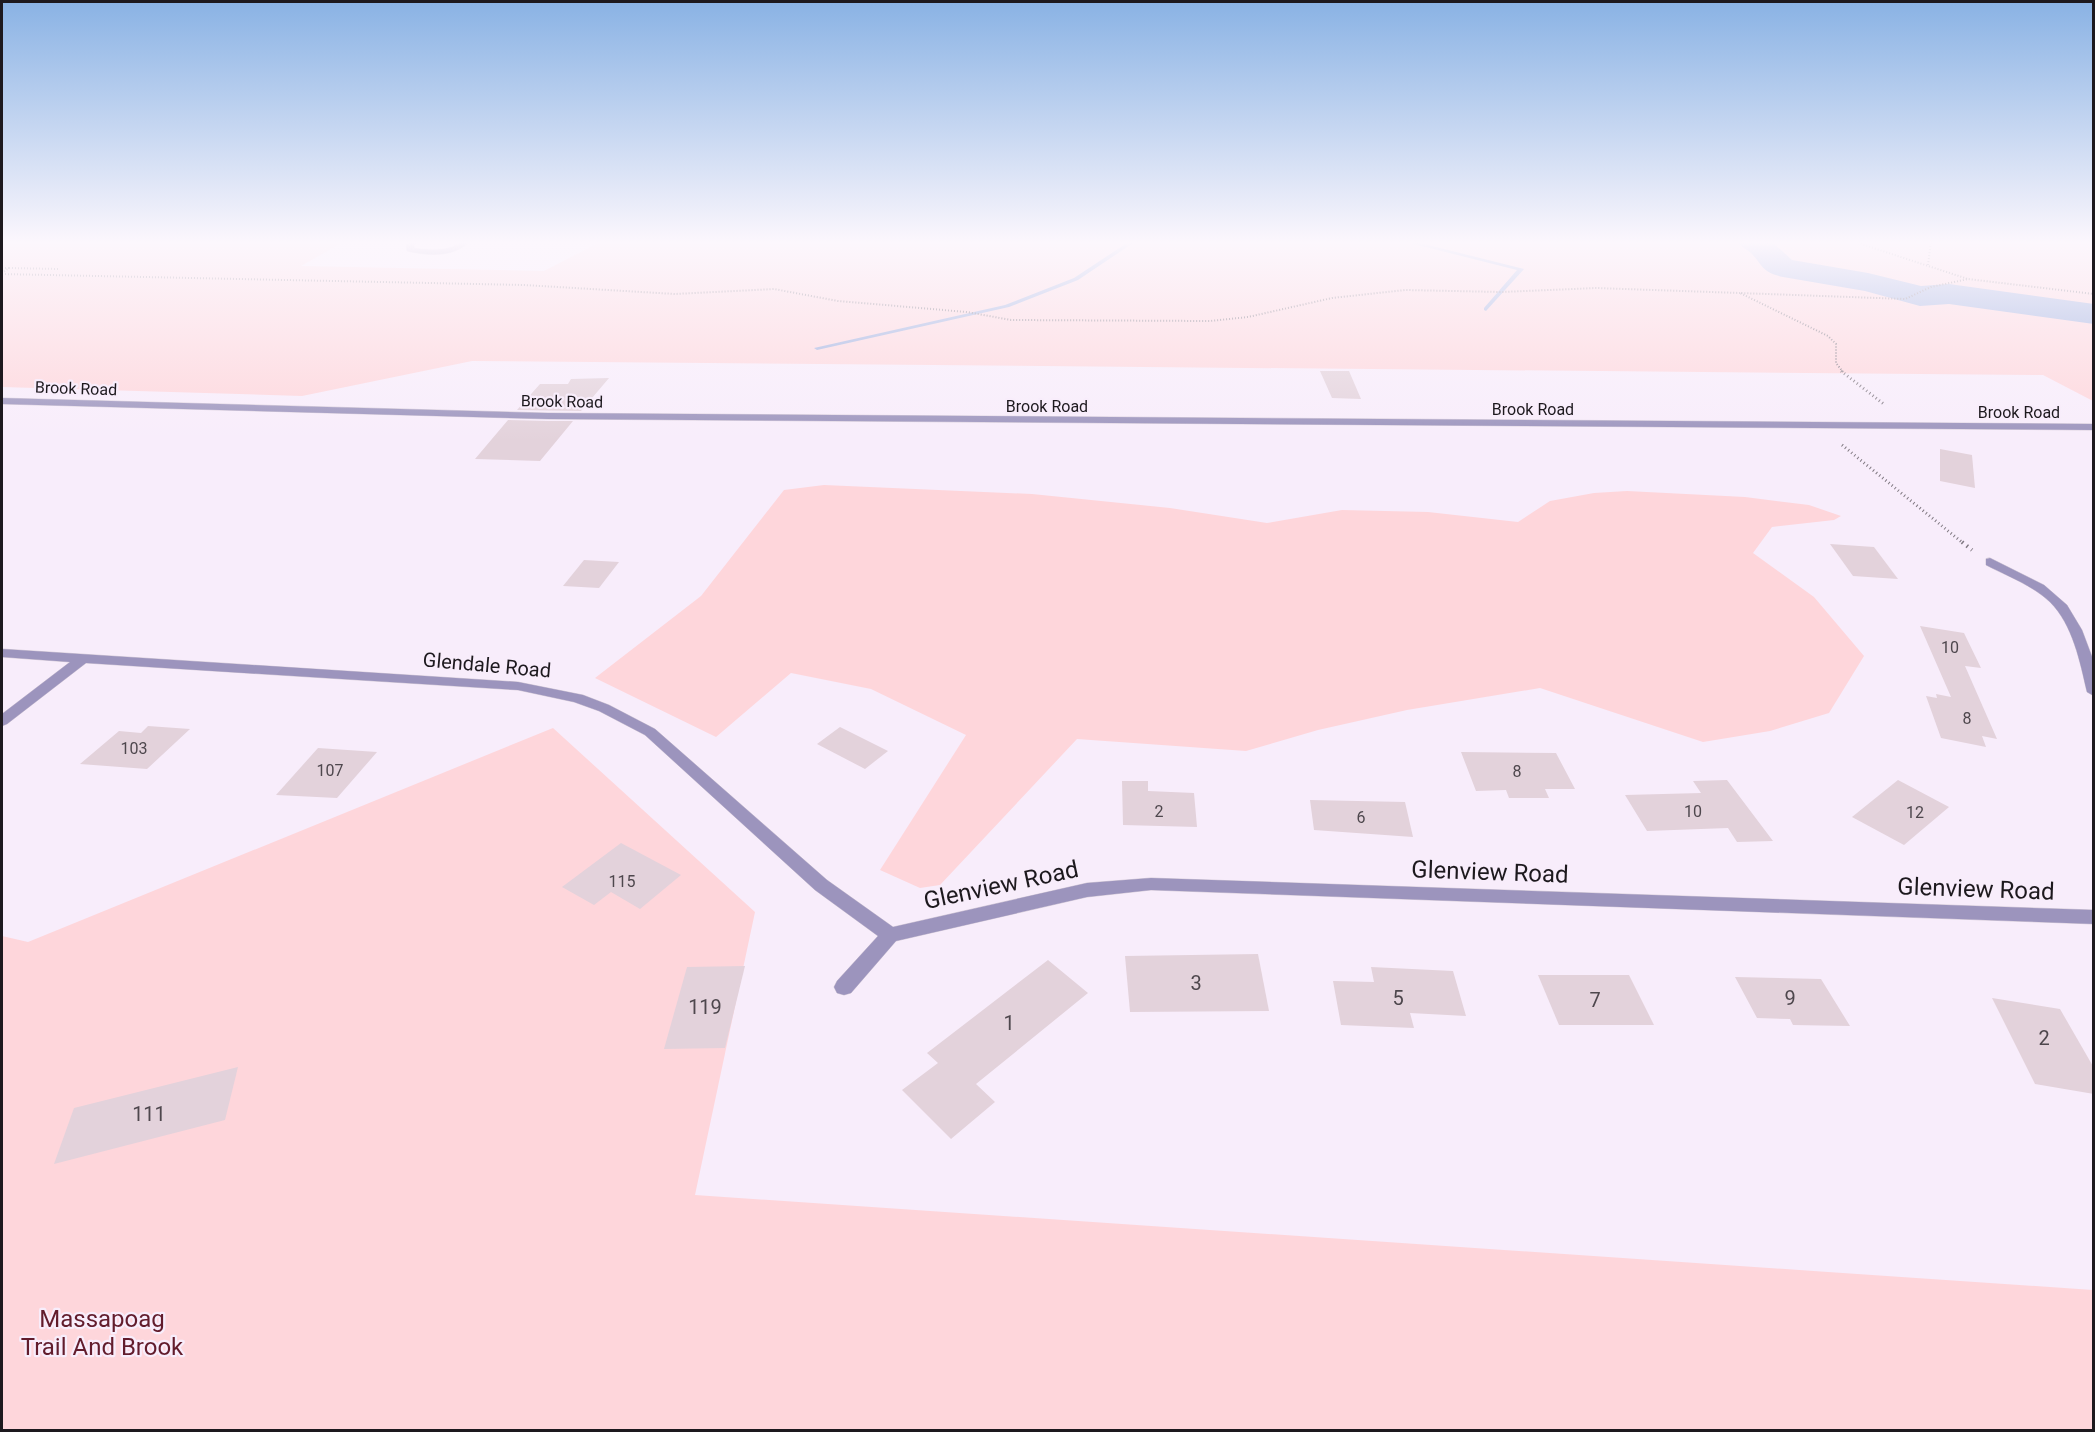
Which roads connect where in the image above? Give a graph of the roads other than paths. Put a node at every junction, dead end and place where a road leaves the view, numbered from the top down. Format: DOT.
graph roads {
  1 [pos="2,401"];
  2 [pos="2094,427"];
  3 [pos="1990,562"];
  4 [pos="2,653"];
  5 [pos="82,659"];
  6 [pos="2094,692"];
  7 [pos="2,721"];
  8 [pos="2094,917"];
  9 [pos="890,934"];
  10 [pos="844,987"];
  1 -- 2 [label="street, Brook Road"];
  3 -- 6 [label="street"];
  4 -- 5 [label="street, Glendale Road"];
  5 -- 7 [label="street"];
  5 -- 9 [label="street, Glendale Road"];
  8 -- 9 [label="street, Glenview Road"];
  9 -- 10 [label="street"];
}
